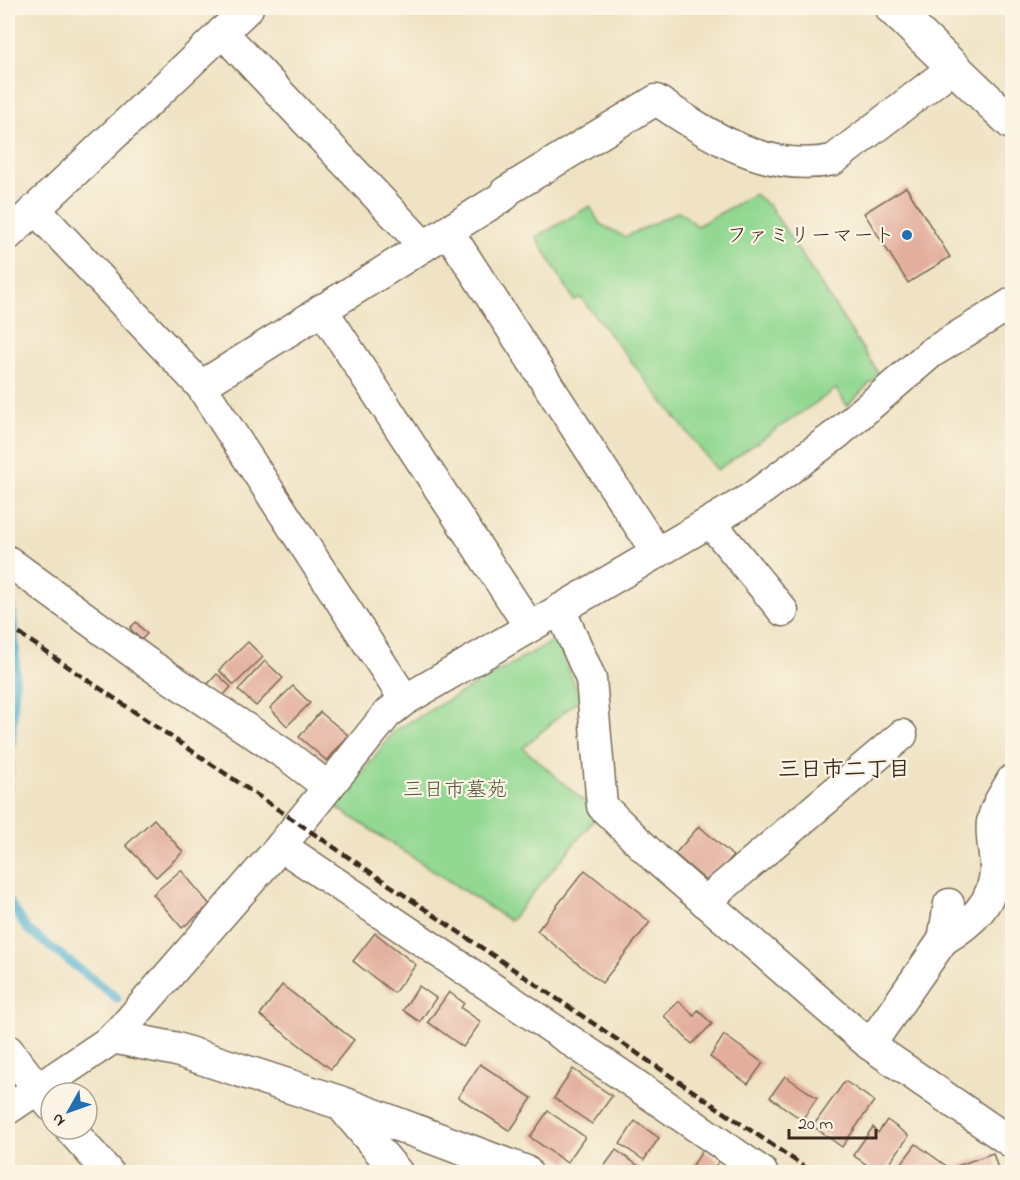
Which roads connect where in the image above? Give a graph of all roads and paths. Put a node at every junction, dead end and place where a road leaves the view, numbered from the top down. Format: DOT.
graph roads {
  1 [pos="248,8"];
  2 [pos="892,8"];
  3 [pos="222,32"];
  4 [pos="955,66"];
  5 [pos="1012,123"];
  6 [pos="35,209"];
  7 [pos="8,235"];
  8 [pos="436,238"];
  9 [pos="1012,303"];
  10 [pos="322,309"];
  11 [pos="201,386"];
  12 [pos="711,523"];
  13 [pos="657,554"];
  14 [pos="14,566"];
  15 [pos="560,609"];
  16 [pos="783,611"];
  17 [pos="529,626"];
  18 [pos="405,700"];
  19 [pos="902,735"];
  20 [pos="1012,780"];
  21 [pos="328,787"];
  22 [pos="281,846"];
  23 [pos="705,902"];
  24 [pos="949,904"];
  25 [pos="943,940"];
  26 [pos="115,1037"];
  27 [pos="870,1045"];
  28 [pos="8,1050"];
  29 [pos="63,1081"];
  30 [pos="39,1093"];
  31 [pos="39,1099"];
  32 [pos="338,1102"];
  33 [pos="8,1110"];
  34 [pos="80,1141"];
  35 [pos="1012,1143"];
  36 [pos="108,1173"];
  37 [pos="397,1173"];
  38 [pos="525,1173"];
  39 [pos="762,1173"];
  1 -- 3 [label="street"];
  2 -- 4 [label="street"];
  3 -- 6 [label="street"];
  3 -- 8 [label="street"];
  4 -- 5 [label="street"];
  4 -- 8 [label="street"];
  6 -- 7 [label="street"];
  6 -- 11 [label="street"];
  8 -- 10 [label="street"];
  8 -- 13 [label="street"];
  9 -- 12 [label="street"];
  10 -- 11 [label="street"];
  10 -- 17 [label="street"];
  11 -- 18 [label="street"];
  12 -- 13 [label="street"];
  12 -- 16 [label="street"];
  13 -- 15 [label="street"];
  14 -- 21 [label="street"];
  15 -- 17 [label="street"];
  15 -- 23 [label="street"];
  17 -- 18 [label="street"];
  18 -- 21 [label="street"];
  19 -- 23 [label="street"];
  20 -- 25 [label="street"];
  21 -- 22 [label="street"];
  22 -- 26 [label="street"];
  22 -- 39 [label="street"];
  23 -- 27 [label="street"];
  24 -- 25 [label="street"];
  25 -- 27 [label="street"];
  26 -- 29 [label="street"];
  26 -- 32 [label="street"];
  27 -- 35 [label="street"];
  28 -- 30 [label="street"];
  31 -- 33 [label="street"];
  32 -- 37 [label="street"];
  32 -- 38 [label="street"];
  34 -- 36 [label="street"];
}
